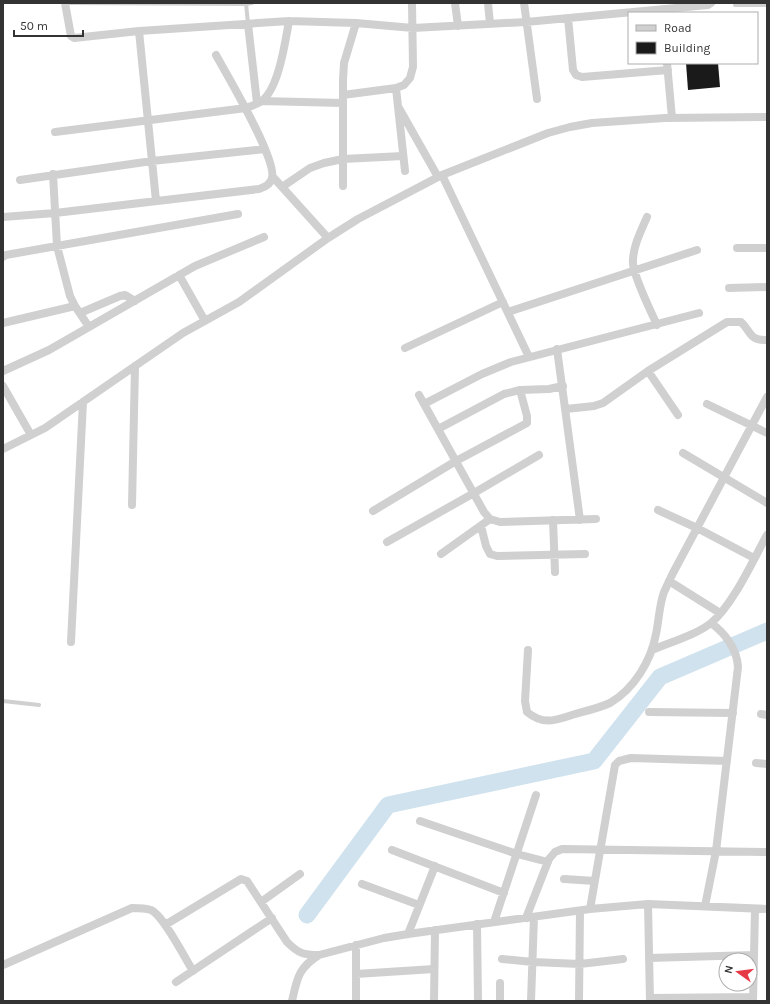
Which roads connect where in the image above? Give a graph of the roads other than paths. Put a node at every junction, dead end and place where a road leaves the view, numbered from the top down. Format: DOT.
graph roads {
  1 [pos="66,3"];
  2 [pos="252,3"];
  3 [pos="412,3"];
  4 [pos="455,3"];
  5 [pos="488,3"];
  6 [pos="524,3"];
  7 [pos="711,3"];
  8 [pos="246,4"];
  9 [pos="735,5"];
  10 [pos="767,5"];
  11 [pos="663,11"];
  12 [pos="649,12"];
  13 [pos="628,14"];
  14 [pos="568,18"];
  15 [pos="290,21"];
  16 [pos="526,22"];
  17 [pos="356,23"];
  18 [pos="248,24"];
  19 [pos="490,24"];
  20 [pos="458,26"];
  21 [pos="413,28"];
  22 [pos="139,31"];
  23 [pos="216,55"];
  24 [pos="668,66"];
  25 [pos="396,88"];
  26 [pos="343,95"];
  27 [pos="537,99"];
  28 [pos="259,102"];
  29 [pos="343,104"];
  30 [pos="398,105"];
  31 [pos="246,108"];
  32 [pos="767,117"];
  33 [pos="672,118"];
  34 [pos="148,120"];
  35 [pos="55,132"];
  36 [pos="265,149"];
  37 [pos="403,156"];
  38 [pos="343,159"];
  39 [pos="152,161"];
  40 [pos="405,171"];
  41 [pos="53,174"];
  42 [pos="440,176"];
  43 [pos="273,177"];
  44 [pos="20,180"];
  45 [pos="343,186"];
  46 [pos="282,187"];
  47 [pos="156,201"];
  48 [pos="55,212"];
  49 [pos="238,214"];
  50 [pos="648,216"];
  51 [pos="3,217"];
  52 [pos="264,236"];
  53 [pos="328,238"];
  54 [pos="57,246"];
  55 [pos="737,248"];
  56 [pos="767,248"];
  57 [pos="697,250"];
  58 [pos="3,257"];
  59 [pos="635,271"];
  60 [pos="179,275"];
  61 [pos="767,287"];
  62 [pos="729,288"];
  63 [pos="135,301"];
  64 [pos="503,302"];
  65 [pos="77,309"];
  66 [pos="508,312"];
  67 [pos="699,313"];
  68 [pos="205,321"];
  69 [pos="3,323"];
  70 [pos="657,325"];
  71 [pos="89,327"];
  72 [pos="767,340"];
  73 [pos="405,348"];
  74 [pos="558,349"];
  75 [pos="529,357"];
  76 [pos="135,366"];
  77 [pos="648,371"];
  78 [pos="3,372"];
  79 [pos="3,386"];
  80 [pos="563,386"];
  81 [pos="520,390"];
  82 [pos="419,395"];
  83 [pos="767,397"];
  84 [pos="83,402"];
  85 [pos="424,404"];
  86 [pos="707,404"];
  87 [pos="566,409"];
  88 [pos="678,415"];
  89 [pos="752,425"];
  90 [pos="438,429"];
  91 [pos="767,433"];
  92 [pos="31,436"];
  93 [pos="3,449"];
  94 [pos="683,453"];
  95 [pos="539,455"];
  96 [pos="456,461"];
  97 [pos="724,477"];
  98 [pos="474,494"];
  99 [pos="767,503"];
  100 [pos="132,505"];
  101 [pos="373,510"];
  102 [pos="658,510"];
  103 [pos="490,519"];
  104 [pos="596,519"];
  105 [pos="554,520"];
  106 [pos="580,520"];
  107 [pos="481,526"];
  108 [pos="697,528"];
  109 [pos="767,535"];
  110 [pos="387,542"];
  111 [pos="440,554"];
  112 [pos="555,554"];
  113 [pos="585,554"];
  114 [pos="754,558"];
  115 [pos="555,572"];
  116 [pos="669,581"];
  117 [pos="720,613"];
  118 [pos="711,623"];
  119 [pos="71,642"];
  120 [pos="528,650"];
  121 [pos="652,650"];
  122 [pos="3,701"];
  123 [pos="39,705"];
  124 [pos="649,712"];
  125 [pos="732,713"];
  126 [pos="727,760"];
  127 [pos="756,763"];
  128 [pos="767,764"];
  129 [pos="536,795"];
  130 [pos="420,821"];
  131 [pos="601,849"];
  132 [pos="392,850"];
  133 [pos="716,851"];
  134 [pos="767,852"];
  135 [pos="517,854"];
  136 [pos="548,862"];
  137 [pos="434,866"];
  138 [pos="300,874"];
  139 [pos="564,879"];
  140 [pos="595,881"];
  141 [pos="362,884"];
  142 [pos="504,893"];
  143 [pos="261,902"];
  144 [pos="648,904"];
  145 [pos="420,905"];
  146 [pos="705,906"];
  147 [pos="590,909"];
  148 [pos="755,909"];
  149 [pos="767,909"];
  150 [pos="580,910"];
  151 [pos="530,917"];
  152 [pos="272,918"];
  153 [pos="494,922"];
  154 [pos="477,924"];
  155 [pos="165,925"];
  156 [pos="435,930"];
  157 [pos="408,934"];
  158 [pos="356,946"];
  159 [pos="754,952"];
  160 [pos="319,955"];
  161 [pos="718,956"];
  162 [pos="649,958"];
  163 [pos="502,959"];
  164 [pos="623,960"];
  165 [pos="533,962"];
  166 [pos="580,964"];
  167 [pos="3,965"];
  168 [pos="434,969"];
  169 [pos="193,971"];
  170 [pos="356,974"];
  171 [pos="176,982"];
  172 [pos="500,983"];
  173 [pos="650,999"];
  174 [pos="753,999"];
  175 [pos="292,1001"];
  176 [pos="356,1001"];
  177 [pos="434,1001"];
  178 [pos="478,1001"];
  179 [pos="500,1001"];
  180 [pos="531,1001"];
  181 [pos="579,1001"];
  1 -- 8 [label="lane"];
  1 -- 22 [label="street"];
  2 -- 8 [label="lane"];
  3 -- 21 [label="street"];
  4 -- 20 [label="street"];
  5 -- 19 [label="street"];
  6 -- 16 [label="street"];
  7 -- 11 [label="street"];
  8 -- 18 [label="lane"];
  9 -- 10 [label="lane"];
  11 -- 12 [label="street"];
  13 -- 14 [label="street"];
  14 -- 16 [label="street"];
  14 -- 24 [label="street"];
  15 -- 17 [label="street"];
  15 -- 18 [label="street"];
  15 -- 28 [label="street"];
  16 -- 19 [label="street"];
  16 -- 27 [label="street"];
  17 -- 21 [label="street"];
  17 -- 26 [label="street"];
  18 -- 22 [label="street"];
  18 -- 28 [label="street"];
  19 -- 20 [label="street"];
  20 -- 21 [label="street"];
  21 -- 25 [label="street"];
  22 -- 34 [label="street"];
  23 -- 31 [label="street"];
  24 -- 33 [label="street"];
  25 -- 26 [label="street"];
  25 -- 30 [label="street"];
  26 -- 29 [label="street"];
  28 -- 29 [label="street"];
  28 -- 31 [label="street"];
  29 -- 38 [label="street"];
  30 -- 37 [label="street"];
  30 -- 42 [label="street"];
  31 -- 34 [label="street"];
  31 -- 36 [label="street"];
  32 -- 33 [label="street"];
  33 -- 42 [label="street"];
  34 -- 35 [label="street"];
  34 -- 39 [label="street"];
  36 -- 39 [label="street"];
  36 -- 43 [label="street"];
  37 -- 38 [label="street"];
  37 -- 40 [label="street"];
  38 -- 45 [label="street"];
  38 -- 46 [label="street"];
  39 -- 41 [label="street"];
  39 -- 47 [label="street"];
  41 -- 44 [label="street"];
  41 -- 48 [label="street"];
  42 -- 53 [label="street"];
  42 -- 64 [label="street"];
  43 -- 46 [label="street"];
  43 -- 47 [label="street"];
  46 -- 53 [label="street"];
  47 -- 48 [label="street"];
  48 -- 51 [label="street"];
  48 -- 54 [label="street"];
  49 -- 54 [label="street"];
  50 -- 59 [label="street"];
  52 -- 60 [label="street"];
  53 -- 68 [label="street"];
  54 -- 58 [label="street"];
  54 -- 65 [label="street"];
  55 -- 56 [label="street"];
  57 -- 59 [label="street"];
  59 -- 66 [label="street"];
  59 -- 70 [label="street"];
  60 -- 63 [label="street"];
  60 -- 68 [label="street"];
  61 -- 62 [label="street"];
  63 -- 65 [label="street"];
  63 -- 71 [label="street"];
  64 -- 66 [label="street"];
  64 -- 73 [label="street"];
  65 -- 69 [label="street"];
  65 -- 71 [label="street"];
  66 -- 75 [label="street"];
  67 -- 70 [label="street"];
  68 -- 76 [label="street"];
  70 -- 74 [label="street"];
  71 -- 78 [label="street"];
  72 -- 77 [label="street"];
  74 -- 75 [label="street"];
  74 -- 80 [label="street"];
  75 -- 85 [label="street"];
  76 -- 84 [label="street"];
  76 -- 100 [label="street"];
  77 -- 87 [label="street"];
  77 -- 88 [label="street"];
  79 -- 92 [label="street"];
  80 -- 81 [label="street"];
  80 -- 87 [label="street"];
  81 -- 90 [label="street"];
  81 -- 96 [label="street"];
  82 -- 85 [label="street"];
  83 -- 89 [label="street"];
  84 -- 92 [label="street"];
  84 -- 119 [label="street"];
  85 -- 90 [label="street"];
  86 -- 89 [label="street"];
  87 -- 106 [label="street"];
  89 -- 91 [label="street"];
  89 -- 97 [label="street"];
  90 -- 96 [label="street"];
  92 -- 93 [label="street"];
  94 -- 97 [label="street"];
  95 -- 98 [label="street"];
  96 -- 98 [label="street"];
  96 -- 101 [label="street"];
  97 -- 99 [label="street"];
  97 -- 108 [label="street"];
  98 -- 103 [label="street"];
  98 -- 110 [label="street"];
  102 -- 108 [label="street"];
  103 -- 105 [label="street"];
  103 -- 107 [label="street"];
  104 -- 106 [label="street"];
  105 -- 106 [label="street"];
  105 -- 112 [label="street"];
  107 -- 111 [label="street"];
  107 -- 112 [label="street"];
  108 -- 114 [label="street"];
  108 -- 116 [label="street"];
  109 -- 114 [label="street"];
  112 -- 113 [label="street"];
  112 -- 115 [label="street"];
  114 -- 117 [label="street"];
  116 -- 117 [label="street"];
  116 -- 121 [label="street"];
  117 -- 118 [label="street"];
  118 -- 121 [label="street"];
  118 -- 125 [label="street"];
  120 -- 121 [label="street"];
  122 -- 123 [label="lane"];
  124 -- 125 [label="street"];
  125 -- 126 [label="street"];
  126 -- 131 [label="street"];
  126 -- 133 [label="street"];
  127 -- 128 [label="street"];
  129 -- 135 [label="street"];
  130 -- 135 [label="street"];
  131 -- 133 [label="street"];
  131 -- 136 [label="street"];
  131 -- 140 [label="street"];
  132 -- 137 [label="street"];
  133 -- 134 [label="street"];
  133 -- 146 [label="street"];
  135 -- 136 [label="street"];
  135 -- 142 [label="street"];
  136 -- 151 [label="street"];
  137 -- 142 [label="street"];
  137 -- 145 [label="street"];
  138 -- 143 [label="street"];
  139 -- 140 [label="street"];
  140 -- 147 [label="street"];
  141 -- 145 [label="street"];
  142 -- 153 [label="street"];
  143 -- 152 [label="street"];
  143 -- 155 [label="street"];
  144 -- 146 [label="street"];
  144 -- 147 [label="street"];
  144 -- 162 [label="street"];
  145 -- 157 [label="street"];
  146 -- 148 [label="street"];
  147 -- 150 [label="street"];
  148 -- 149 [label="street"];
  148 -- 159 [label="street"];
  150 -- 151 [label="street"];
  150 -- 166 [label="street"];
  151 -- 153 [label="street"];
  151 -- 165 [label="street"];
  152 -- 160 [label="street"];
  152 -- 169 [label="street"];
  153 -- 154 [label="street"];
  154 -- 156 [label="street"];
  154 -- 178 [label="street"];
  155 -- 167 [label="street"];
  155 -- 169 [label="street"];
  156 -- 157 [label="street"];
  156 -- 168 [label="street"];
  157 -- 158 [label="street"];
  158 -- 160 [label="street"];
  158 -- 170 [label="street"];
  160 -- 175 [label="street"];
  161 -- 162 [label="street"];
  162 -- 173 [label="street"];
  163 -- 165 [label="street"];
  164 -- 166 [label="street"];
  165 -- 166 [label="street"];
  165 -- 180 [label="street"];
  166 -- 181 [label="street"];
  168 -- 170 [label="street"];
  168 -- 177 [label="street"];
  169 -- 171 [label="street"];
  170 -- 176 [label="street"];
  172 -- 179 [label="street"];
  173 -- 174 [label="street"];
}
